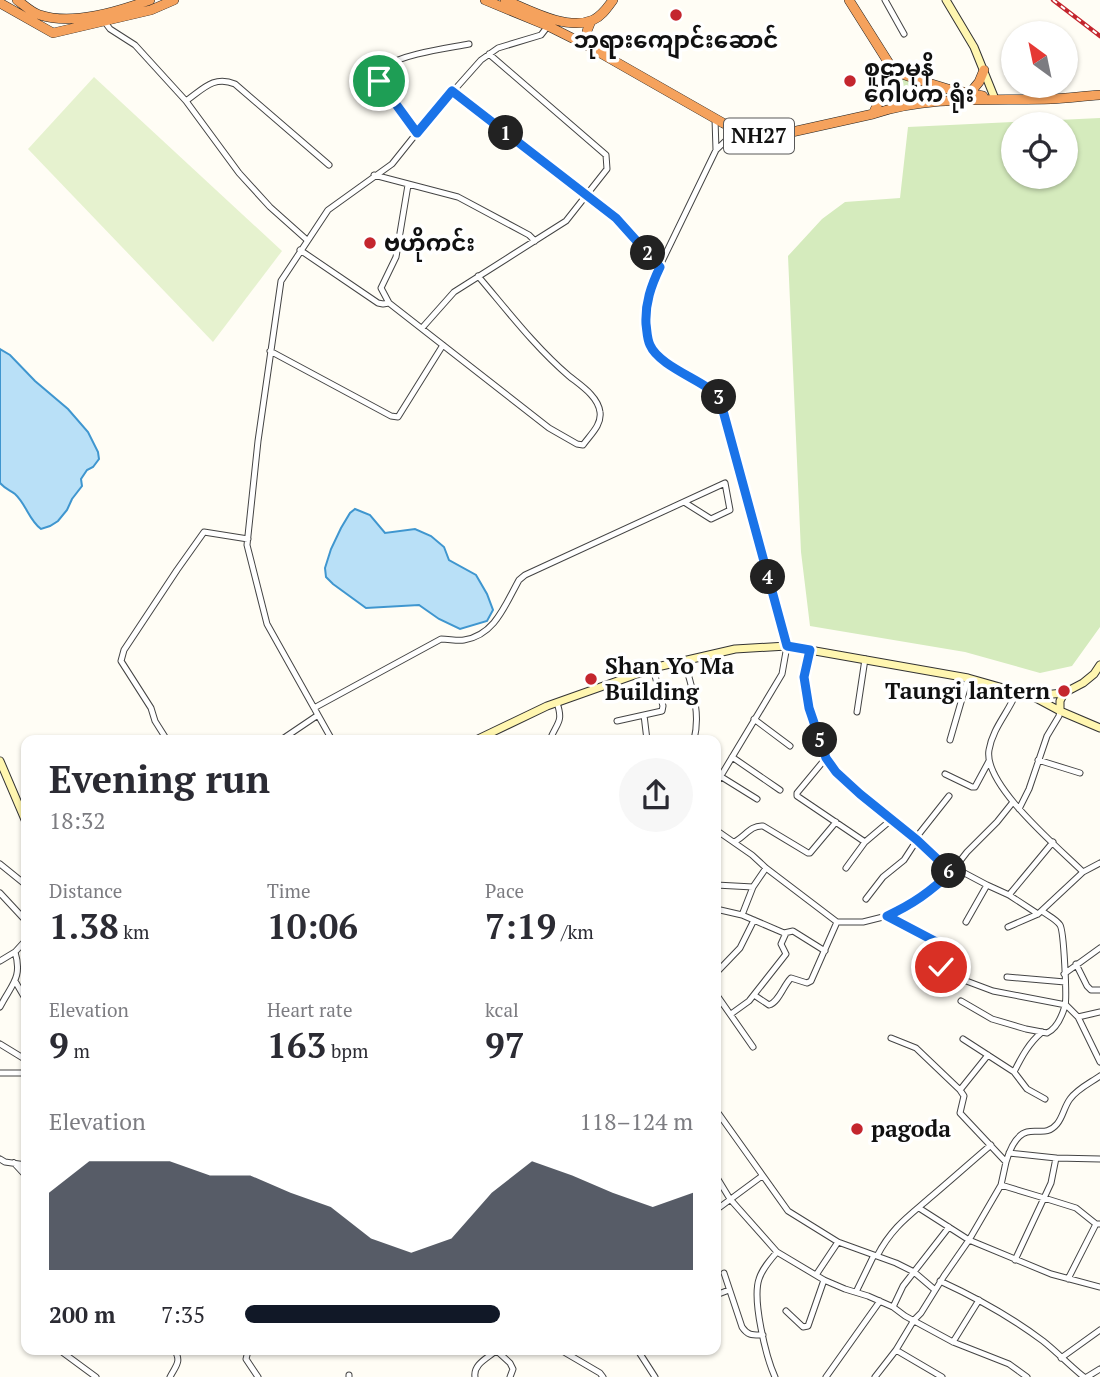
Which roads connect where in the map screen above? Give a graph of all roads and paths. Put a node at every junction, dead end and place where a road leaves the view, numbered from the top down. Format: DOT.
graph roads {
  1 [pos="17,0"];
  2 [pos="150,0"];
  3 [pos="174,0"];
  4 [pos="485,0"];
  5 [pos="505,0"];
  6 [pos="613,0"];
  7 [pos="849,0"];
  8 [pos="884,0"];
  9 [pos="946,0"];
  10 [pos="2,3"];
  11 [pos="591,20"];
  12 [pos="104,21"];
  13 [pos="548,26"];
  14 [pos="904,34"];
  15 [pos="469,44"];
  16 [pos="588,47"];
  17 [pos="489,54"];
  18 [pos="890,65"];
  19 [pos="984,70"];
  20 [pos="452,91"];
  21 [pos="970,93"];
  22 [pos="1100,95"];
  23 [pos="995,99"];
  24 [pos="186,101"];
  25 [pos="873,114"];
  26 [pos="715,119"];
  27 [pos="737,130"];
  28 [pos="417,133"];
  29 [pos="716,150"];
  30 [pos="329,165"];
  31 [pos="374,175"];
  32 [pos="408,185"];
  33 [pos="586,193"];
  34 [pos="307,240"];
  35 [pos="535,240"];
  36 [pos="300,250"];
  37 [pos="660,267"];
  38 [pos="478,276"];
  39 [pos="389,303"];
  40 [pos="422,328"];
  41 [pos="443,345"];
  42 [pos="271,351"];
  43 [pos="684,502"];
  44 [pos="248,539"];
  45 [pos="787,646"];
  46 [pos="810,650"];
  47 [pos="864,659"];
  48 [pos="684,660"];
  49 [pos="1100,665"];
  50 [pos="653,668"];
  51 [pos="968,678"];
  52 [pos="1017,691"];
  53 [pos="1064,693"];
  54 [pos="1031,696"];
  55 [pos="557,703"];
  56 [pos="314,708"];
  57 [pos="1060,711"];
  58 [pos="857,712"];
  59 [pos="318,715"];
  60 [pos="644,715"];
  61 [pos="754,719"];
  62 [pos="617,721"];
  63 [pos="1100,729"];
  64 [pos="164,735"];
  65 [pos="288,735"];
  66 [pos="329,735"];
  67 [pos="487,735"];
  68 [pos="552,735"];
  69 [pos="646,735"];
  70 [pos="695,735"];
  71 [pos="950,740"];
  72 [pos="790,746"];
  73 [pos="732,757"];
  74 [pos="826,758"];
  75 [pos="1038,760"];
  76 [pos="0,761"];
  77 [pos="989,761"];
  78 [pos="1080,773"];
  79 [pos="721,774"];
  80 [pos="946,774"];
  81 [pos="721,777"];
  82 [pos="780,790"];
  83 [pos="949,796"];
  84 [pos="757,799"];
  85 [pos="1013,802"];
  86 [pos="1019,809"];
  87 [pos="21,810"];
  88 [pos="891,820"];
  89 [pos="836,822"];
  90 [pos="721,833"];
  91 [pos="916,839"];
  92 [pos="734,842"];
  93 [pos="865,842"];
  94 [pos="1053,842"];
  95 [pos="1100,863"];
  96 [pos="0,864"];
  97 [pos="766,868"];
  98 [pos="846,868"];
  99 [pos="953,870"];
  100 [pos="1083,872"];
  101 [pos="21,881"];
  102 [pos="721,885"];
  103 [pos="987,886"];
  104 [pos="753,887"];
  105 [pos="0,893"];
  106 [pos="1009,895"];
  107 [pos="866,899"];
  108 [pos="721,910"];
  109 [pos="1040,913"];
  110 [pos="742,915"];
  111 [pos="21,916"];
  112 [pos="887,916"];
  113 [pos="754,920"];
  114 [pos="837,922"];
  115 [pos="966,922"];
  116 [pos="1008,927"];
  117 [pos="786,933"];
  118 [pos="21,945"];
  119 [pos="1100,948"];
  120 [pos="825,951"];
  121 [pos="15,952"];
  122 [pos="0,961"];
  123 [pos="1076,964"];
  124 [pos="721,968"];
  125 [pos="1064,974"];
  126 [pos="1007,977"];
  127 [pos="15,981"];
  128 [pos="1065,982"];
  129 [pos="1100,990"];
  130 [pos="21,991"];
  131 [pos="754,995"];
  132 [pos="961,1000"];
  133 [pos="721,1001"];
  134 [pos="1066,1005"];
  135 [pos="0,1007"];
  136 [pos="1100,1012"];
  137 [pos="731,1014"];
  138 [pos="1078,1017"];
  139 [pos="1042,1032"];
  140 [pos="891,1038"];
  141 [pos="962,1039"];
  142 [pos="0,1044"];
  143 [pos="753,1047"];
  144 [pos="988,1055"];
  145 [pos="21,1057"];
  146 [pos="1100,1062"];
  147 [pos="1014,1072"];
  148 [pos="0,1073"];
  149 [pos="21,1073"];
  150 [pos="1100,1076"];
  151 [pos="961,1090"];
  152 [pos="1045,1099"];
  153 [pos="721,1118"];
  154 [pos="991,1145"];
  155 [pos="1009,1153"];
  156 [pos="1056,1158"];
  157 [pos="1100,1159"];
  158 [pos="2,1161"];
  159 [pos="1006,1162"];
  160 [pos="14,1163"];
  161 [pos="21,1164"];
  162 [pos="21,1171"];
  163 [pos="762,1176"];
  164 [pos="721,1184"];
  165 [pos="1000,1185"];
  166 [pos="1044,1198"];
  167 [pos="730,1199"];
  168 [pos="721,1206"];
  169 [pos="919,1208"];
  170 [pos="1098,1224"];
  171 [pos="949,1227"];
  172 [pos="969,1240"];
  173 [pos="838,1242"];
  174 [pos="777,1252"];
  175 [pos="876,1256"];
  176 [pos="1015,1260"];
  177 [pos="914,1272"];
  178 [pos="724,1273"];
  179 [pos="816,1275"];
  180 [pos="1068,1279"];
  181 [pos="824,1280"];
  182 [pos="940,1281"];
  183 [pos="1100,1287"];
  184 [pos="729,1290"];
  185 [pos="935,1290"];
  186 [pos="721,1293"];
  187 [pos="856,1293"];
  188 [pos="979,1300"];
  189 [pos="880,1301"];
  190 [pos="893,1307"];
  191 [pos="786,1311"];
  192 [pos="914,1320"];
  193 [pos="1100,1330"];
  194 [pos="762,1335"];
  195 [pos="953,1342"];
  196 [pos="896,1350"];
  197 [pos="66,1355"];
  198 [pos="178,1355"];
  199 [pos="247,1355"];
  200 [pos="492,1355"];
  201 [pos="503,1355"];
  202 [pos="567,1355"];
  203 [pos="641,1355"];
  204 [pos="1061,1358"];
  205 [pos="1017,1369"];
  206 [pos="1100,1369"];
  207 [pos="594,1374"];
  208 [pos="96,1377"];
  209 [pos="170,1377"];
  210 [pos="258,1377"];
  211 [pos="475,1377"];
  212 [pos="510,1377"];
  213 [pos="603,1377"];
  214 [pos="655,1377"];
  215 [pos="775,1377"];
  216 [pos="826,1377"];
  217 [pos="877,1377"];
  218 [pos="942,1377"];
  219 [pos="1013,1377"];
  220 [pos="1027,1377"];
  221 [pos="1086,1377"];
  1 -- 2 [label="highway"];
  3 -- 12 [label="highway"];
  4 -- 13 [label="highway, NH27"];
  5 -- 11 [label="highway"];
  6 -- 11 [label="highway"];
  7 -- 18 [label="highway"];
  8 -- 14 [label="street"];
  9 -- 19 [label="street"];
  10 -- 12 [label="highway"];
  11 -- 16 [label="highway"];
  12 -- 24 [label="street"];
  13 -- 16 [label="highway, NH27"];
  13 -- 17 [label="street"];
  15 -- 28 [label="street"];
  16 -- 26 [label="highway, NH27"];
  17 -- 20 [label="street"];
  17 -- 33 [label="street"];
  18 -- 21 [label="highway, NH27"];
  18 -- 25 [label="highway"];
  19 -- 21 [label="highway"];
  19 -- 23 [label="street"];
  20 -- 28 [label="street"];
  20 -- 33 [label="street"];
  21 -- 23 [label="highway, NH27"];
  22 -- 23 [label="highway, NH27"];
  23 -- 25 [label="highway, NH27"];
  24 -- 30 [label="street"];
  24 -- 34 [label="street"];
  25 -- 27 [label="highway, NH27"];
  26 -- 27 [label="highway, NH27"];
  26 -- 29 [label="street"];
  27 -- 29 [label="street"];
  28 -- 31 [label="street"];
  29 -- 37 [label="street"];
  31 -- 32 [label="street"];
  31 -- 34 [label="street"];
  32 -- 35 [label="street"];
  32 -- 39 [label="street"];
  33 -- 35 [label="street"];
  33 -- 37 [label="street"];
  34 -- 36 [label="street"];
  35 -- 38 [label="street"];
  36 -- 39 [label="street"];
  36 -- 42 [label="street"];
  37 -- 45 [label="street"];
  38 -- 40 [label="street"];
  38 -- 41 [label="street"];
  39 -- 40 [label="street"];
  40 -- 41 [label="street"];
  41 -- 42 [label="street"];
  42 -- 44 [label="street"];
  43 -- 43 [label="street"];
  43 -- 56 [label="street"];
  44 -- 56 [label="street"];
  44 -- 64 [label="street"];
  45 -- 46 [label="street"];
  45 -- 48 [label="street"];
  45 -- 61 [label="street"];
  46 -- 47 [label="street"];
  46 -- 74 [label="street"];
  47 -- 51 [label="street"];
  47 -- 58 [label="street"];
  48 -- 50 [label="street"];
  48 -- 70 [label="street"];
  49 -- 53 [label="street"];
  50 -- 55 [label="street"];
  50 -- 60 [label="street"];
  51 -- 52 [label="street"];
  51 -- 71 [label="street"];
  52 -- 54 [label="street"];
  52 -- 77 [label="street"];
  53 -- 54 [label="street"];
  53 -- 57 [label="street"];
  54 -- 57 [label="street"];
  55 -- 67 [label="street"];
  55 -- 68 [label="street"];
  56 -- 59 [label="street"];
  57 -- 63 [label="street"];
  57 -- 75 [label="street"];
  59 -- 65 [label="street"];
  59 -- 66 [label="street"];
  60 -- 62 [label="street"];
  60 -- 69 [label="street"];
  61 -- 72 [label="street"];
  61 -- 73 [label="street"];
  73 -- 79 [label="street"];
  73 -- 82 [label="street"];
  74 -- 88 [label="street"];
  74 -- 89 [label="street"];
  75 -- 78 [label="street"];
  75 -- 86 [label="street"];
  76 -- 87 [label="street"];
  77 -- 80 [label="street"];
  77 -- 85 [label="street"];
  81 -- 84 [label="street"];
  83 -- 91 [label="street"];
  85 -- 86 [label="street"];
  85 -- 99 [label="street"];
  86 -- 94 [label="street"];
  88 -- 91 [label="street"];
  88 -- 93 [label="street"];
  89 -- 92 [label="street"];
  89 -- 93 [label="street"];
  90 -- 92 [label="street"];
  91 -- 99 [label="street"];
  91 -- 107 [label="street"];
  92 -- 97 [label="street"];
  93 -- 98 [label="street"];
  94 -- 100 [label="street"];
  94 -- 106 [label="street"];
  95 -- 100 [label="street"];
  96 -- 101 [label="street"];
  97 -- 104 [label="street"];
  97 -- 114 [label="street"];
  99 -- 103 [label="street"];
  99 -- 112 [label="street"];
  100 -- 109 [label="street"];
  102 -- 104 [label="street"];
  103 -- 106 [label="street"];
  103 -- 115 [label="street"];
  104 -- 110 [label="street"];
  105 -- 111 [label="street"];
  106 -- 109 [label="street"];
  108 -- 110 [label="street"];
  109 -- 116 [label="street"];
  109 -- 125 [label="street"];
  110 -- 113 [label="street"];
  112 -- 114 [label="street"];
  112 -- 134 [label="street"];
  113 -- 117 [label="street"];
  113 -- 124 [label="street"];
  114 -- 120 [label="street"];
  117 -- 120 [label="street"];
  117 -- 131 [label="street"];
  118 -- 121 [label="street"];
  119 -- 123 [label="street"];
  120 -- 131 [label="street"];
  121 -- 122 [label="street"];
  121 -- 127 [label="street"];
  123 -- 125 [label="street"];
  123 -- 129 [label="street"];
  125 -- 128 [label="street"];
  126 -- 128 [label="street"];
  127 -- 130 [label="street"];
  127 -- 135 [label="street"];
  128 -- 134 [label="street"];
  131 -- 137 [label="street"];
  132 -- 139 [label="street"];
  133 -- 137 [label="street"];
  134 -- 138 [label="street"];
  134 -- 139 [label="street"];
  136 -- 138 [label="street"];
  137 -- 143 [label="street"];
  138 -- 146 [label="street"];
  139 -- 147 [label="street"];
  140 -- 151 [label="street"];
  141 -- 144 [label="street"];
  142 -- 145 [label="street"];
  144 -- 147 [label="street"];
  144 -- 151 [label="street"];
  147 -- 152 [label="street"];
  148 -- 149 [label="street"];
  150 -- 155 [label="street"];
  151 -- 154 [label="street"];
  153 -- 163 [label="street"];
  154 -- 159 [label="street"];
  154 -- 169 [label="street"];
  155 -- 156 [label="street"];
  155 -- 159 [label="street"];
  156 -- 157 [label="street"];
  156 -- 166 [label="street"];
  158 -- 160 [label="street"];
  159 -- 165 [label="street"];
  160 -- 161 [label="street"];
  160 -- 162 [label="street"];
  163 -- 167 [label="street"];
  163 -- 173 [label="street"];
  164 -- 167 [label="street"];
  165 -- 166 [label="street"];
  165 -- 172 [label="street"];
  166 -- 170 [label="street"];
  166 -- 176 [label="street"];
  167 -- 168 [label="street"];
  167 -- 174 [label="street"];
  169 -- 171 [label="street"];
  169 -- 175 [label="street"];
  170 -- 180 [label="street"];
  171 -- 172 [label="street"];
  171 -- 177 [label="street"];
  172 -- 176 [label="street"];
  172 -- 182 [label="street"];
  173 -- 175 [label="street"];
  173 -- 179 [label="street"];
  174 -- 179 [label="street"];
  174 -- 194 [label="street"];
  175 -- 177 [label="street"];
  175 -- 187 [label="street"];
  176 -- 180 [label="street"];
  177 -- 185 [label="street"];
  177 -- 190 [label="street"];
  178 -- 184 [label="street"];
  179 -- 181 [label="street"];
  180 -- 183 [label="street"];
  181 -- 187 [label="street"];
  181 -- 191 [label="street"];
  182 -- 185 [label="street"];
  182 -- 188 [label="street"];
  184 -- 186 [label="street"];
  184 -- 194 [label="street"];
  185 -- 192 [label="street"];
  187 -- 189 [label="street"];
  188 -- 195 [label="street"];
  188 -- 204 [label="street"];
  189 -- 190 [label="street"];
  189 -- 216 [label="street"];
  190 -- 192 [label="street"];
  192 -- 195 [label="street"];
  192 -- 196 [label="street"];
  193 -- 204 [label="street"];
  194 -- 215 [label="street"];
  195 -- 205 [label="street"];
  196 -- 217 [label="street"];
  196 -- 218 [label="street"];
  197 -- 208 [label="street"];
  198 -- 209 [label="street"];
  199 -- 210 [label="street"];
  200 -- 211 [label="street"];
  201 -- 212 [label="street"];
  202 -- 207 [label="street"];
  203 -- 214 [label="street"];
  204 -- 221 [label="street"];
  205 -- 219 [label="street"];
  205 -- 220 [label="street"];
  206 -- 221 [label="street"];
  207 -- 213 [label="street"];
}
